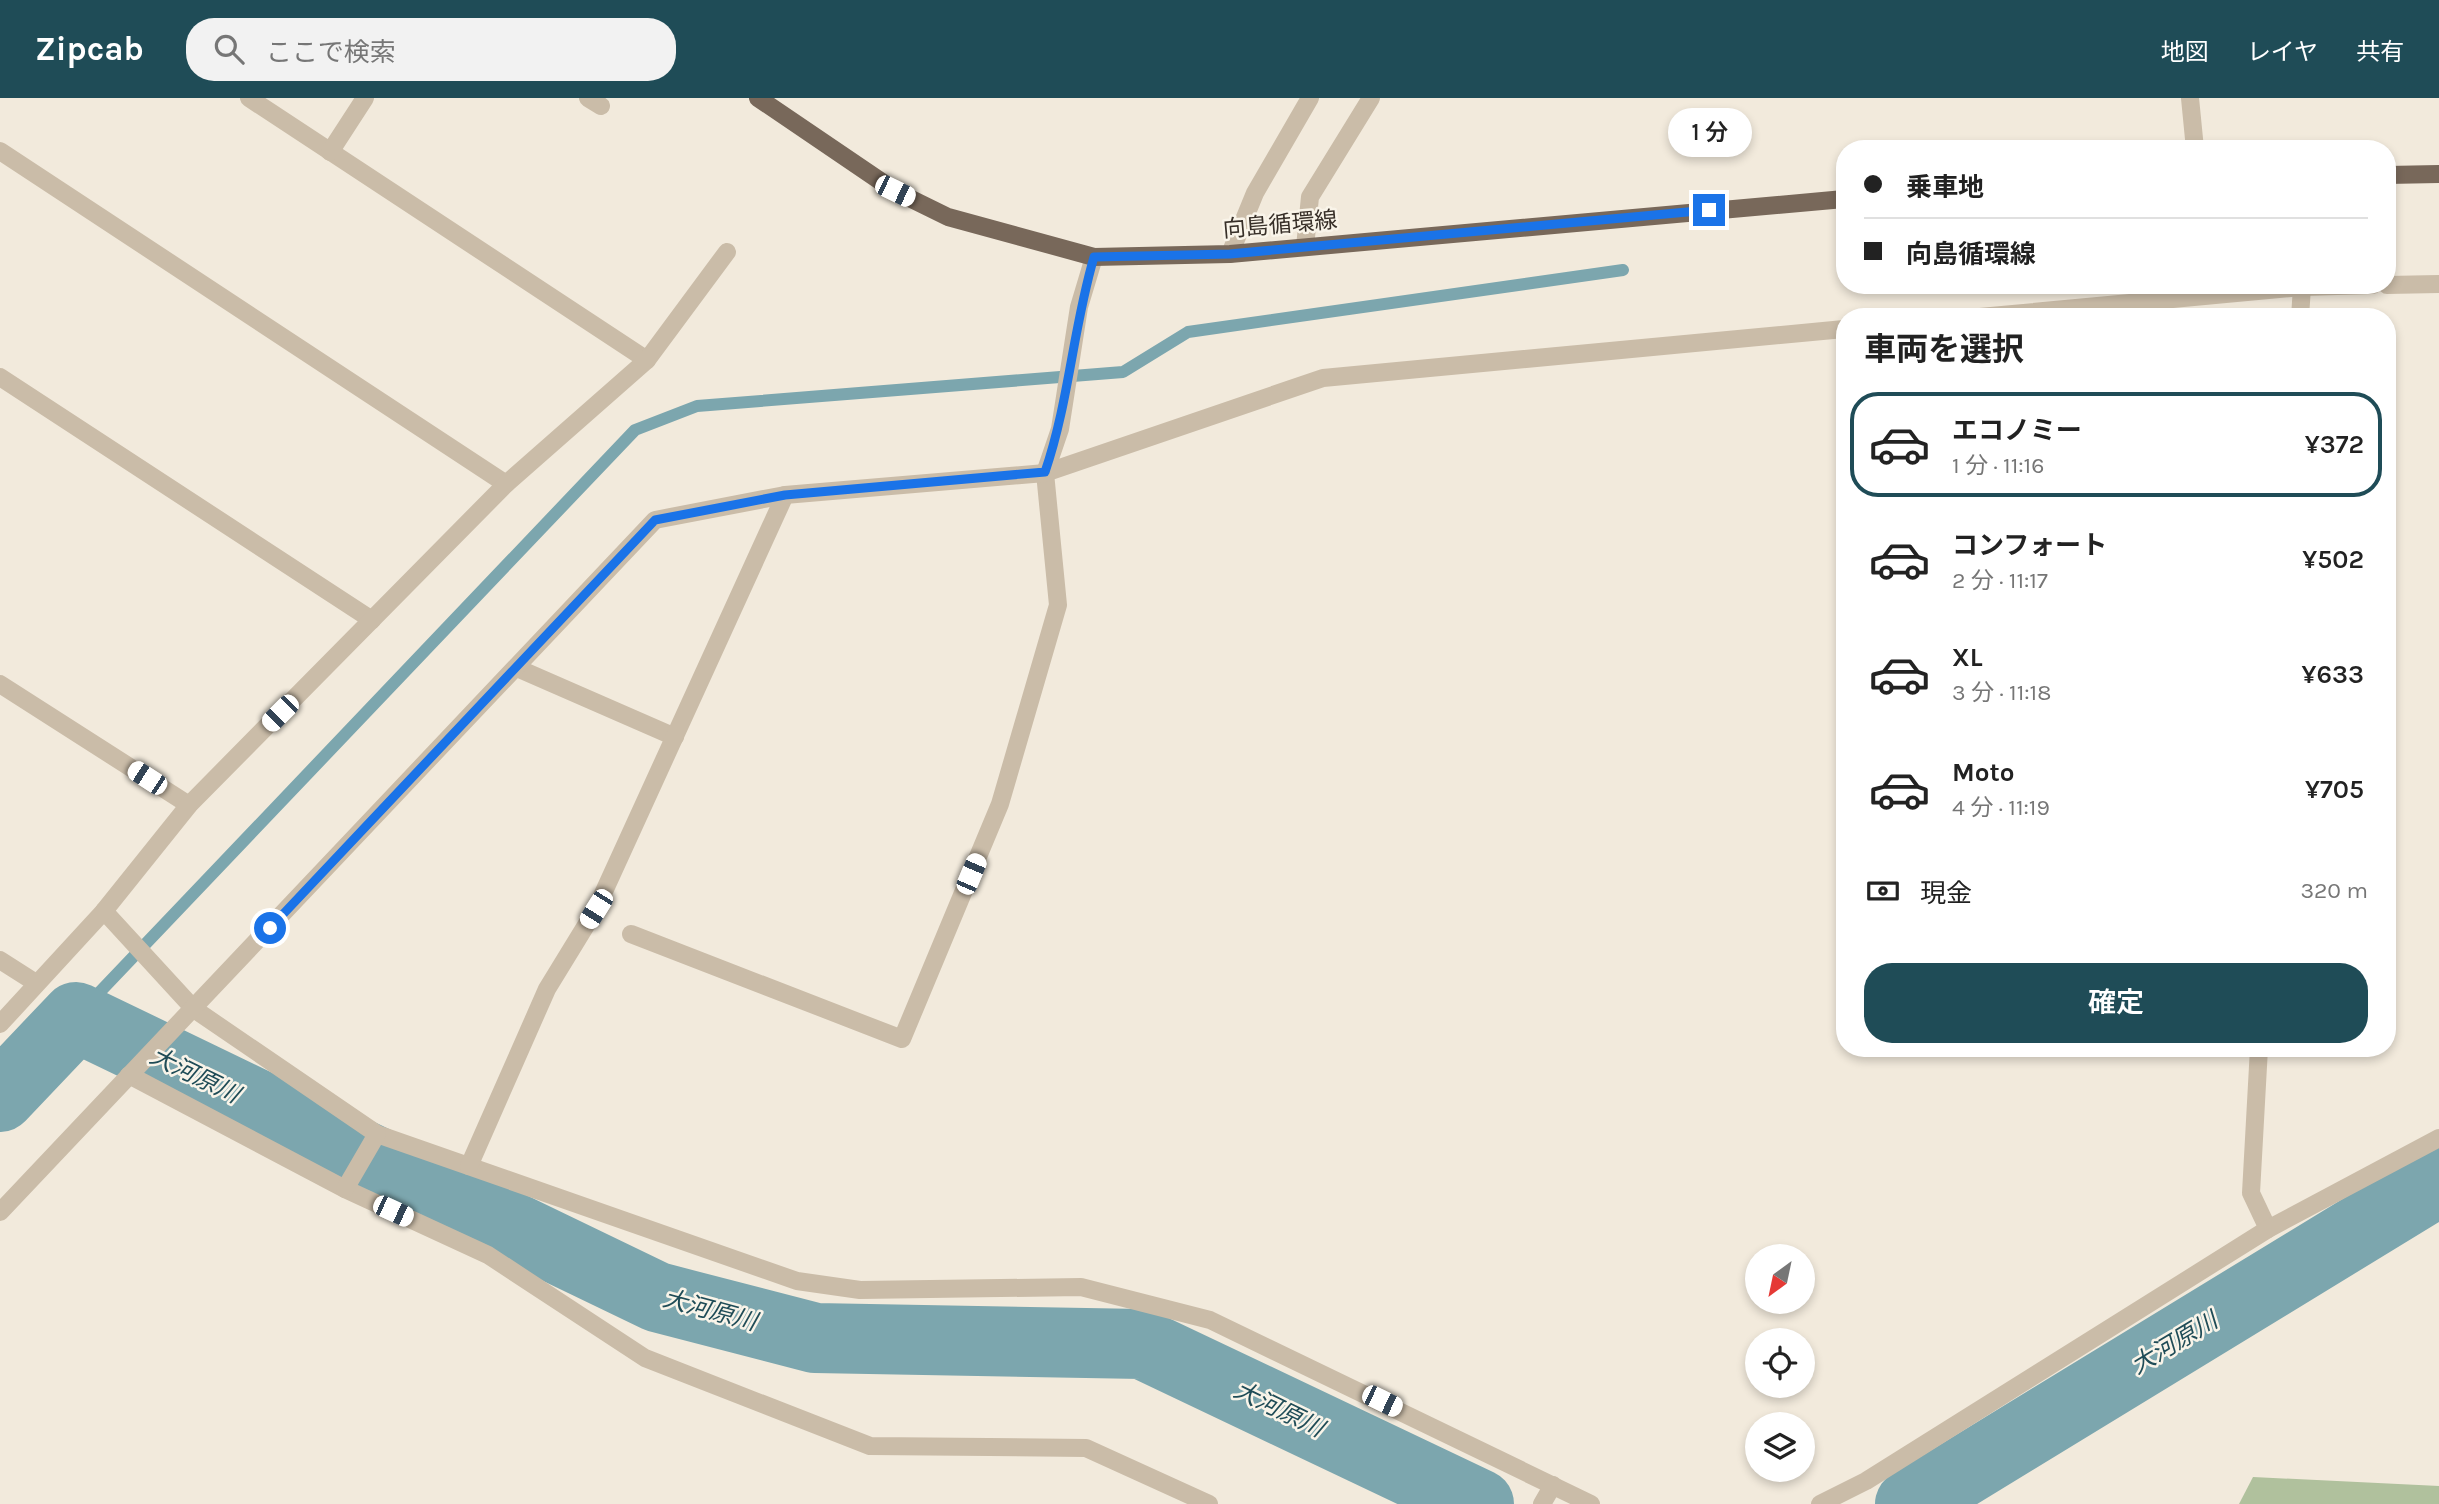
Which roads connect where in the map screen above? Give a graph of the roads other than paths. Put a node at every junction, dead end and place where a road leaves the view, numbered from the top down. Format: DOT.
graph roads {
  1 [pos="249,98"];
  2 [pos="366,98"];
  3 [pos="1310,98"];
  4 [pos="1371,98"];
  5 [pos="2190,98"];
  6 [pos="761,99"];
  7 [pos="2194,140"];
  8 [pos="0,151"];
  9 [pos="330,152"];
  10 [pos="2439,174"];
  11 [pos="2396,175"];
  12 [pos="1836,200"];
  13 [pos="1305,247"];
  14 [pos="727,251"];
  15 [pos="1230,254"];
  16 [pos="1094,257"];
  17 [pos="2439,284"];
  18 [pos="2396,285"];
  19 [pos="2227,294"];
  20 [pos="2077,308"];
  21 [pos="1836,330"];
  22 [pos="647,360"];
  23 [pos="0,377"];
  24 [pos="1045,472"];
  25 [pos="506,484"];
  26 [pos="785,495"];
  27 [pos="372,620"];
  28 [pos="517,668"];
  29 [pos="0,684"];
  30 [pos="675,737"];
  31 [pos="188,805"];
  32 [pos="104,911"];
  33 [pos="631,934"];
  34 [pos="0,960"];
  35 [pos="36,983"];
  36 [pos="194,1009"];
  37 [pos="0,1024"];
  38 [pos="2259,1057"];
  39 [pos="129,1075"];
  40 [pos="377,1134"];
  41 [pos="2439,1138"];
  42 [pos="469,1166"];
  43 [pos="345,1189"];
  44 [pos="0,1212"];
  45 [pos="2267,1229"];
  46 [pos="1553,1485"];
  47 [pos="1209,1504"];
  48 [pos="1542,1504"];
  49 [pos="1591,1504"];
  50 [pos="1820,1504"];
  1 -- 9 [label="street"];
  2 -- 9 [label="street"];
  3 -- 15 [label="street"];
  4 -- 13 [label="street"];
  5 -- 7 [label="street"];
  6 -- 16 [label="main road, 向島循環線"];
  8 -- 25 [label="street"];
  9 -- 22 [label="street"];
  10 -- 11 [label="main road"];
  12 -- 13 [label="main road, 向島循環線"];
  13 -- 15 [label="main road, 向島循環線"];
  14 -- 22 [label="street"];
  15 -- 16 [label="main road, 向島循環線"];
  16 -- 24 [label="street"];
  17 -- 18 [label="street"];
  19 -- 20 [label="street"];
  21 -- 24 [label="street"];
  22 -- 25 [label="street"];
  23 -- 27 [label="street"];
  24 -- 26 [label="street"];
  24 -- 33 [label="street"];
  25 -- 27 [label="street"];
  26 -- 28 [label="street"];
  26 -- 30 [label="street"];
  27 -- 31 [label="street"];
  28 -- 30 [label="street"];
  28 -- 36 [label="street"];
  29 -- 31 [label="street"];
  30 -- 42 [label="street"];
  31 -- 32 [label="street"];
  32 -- 35 [label="street"];
  32 -- 36 [label="street"];
  34 -- 35 [label="street"];
  35 -- 37 [label="street"];
  36 -- 39 [label="street"];
  36 -- 40 [label="street"];
  38 -- 45 [label="street"];
  39 -- 43 [label="street"];
  39 -- 44 [label="street"];
  40 -- 42 [label="street"];
  40 -- 43 [label="street"];
  41 -- 45 [label="street"];
  42 -- 46 [label="street"];
  43 -- 47 [label="street"];
  45 -- 50 [label="street"];
  46 -- 48 [label="street"];
  46 -- 49 [label="street"];
}
